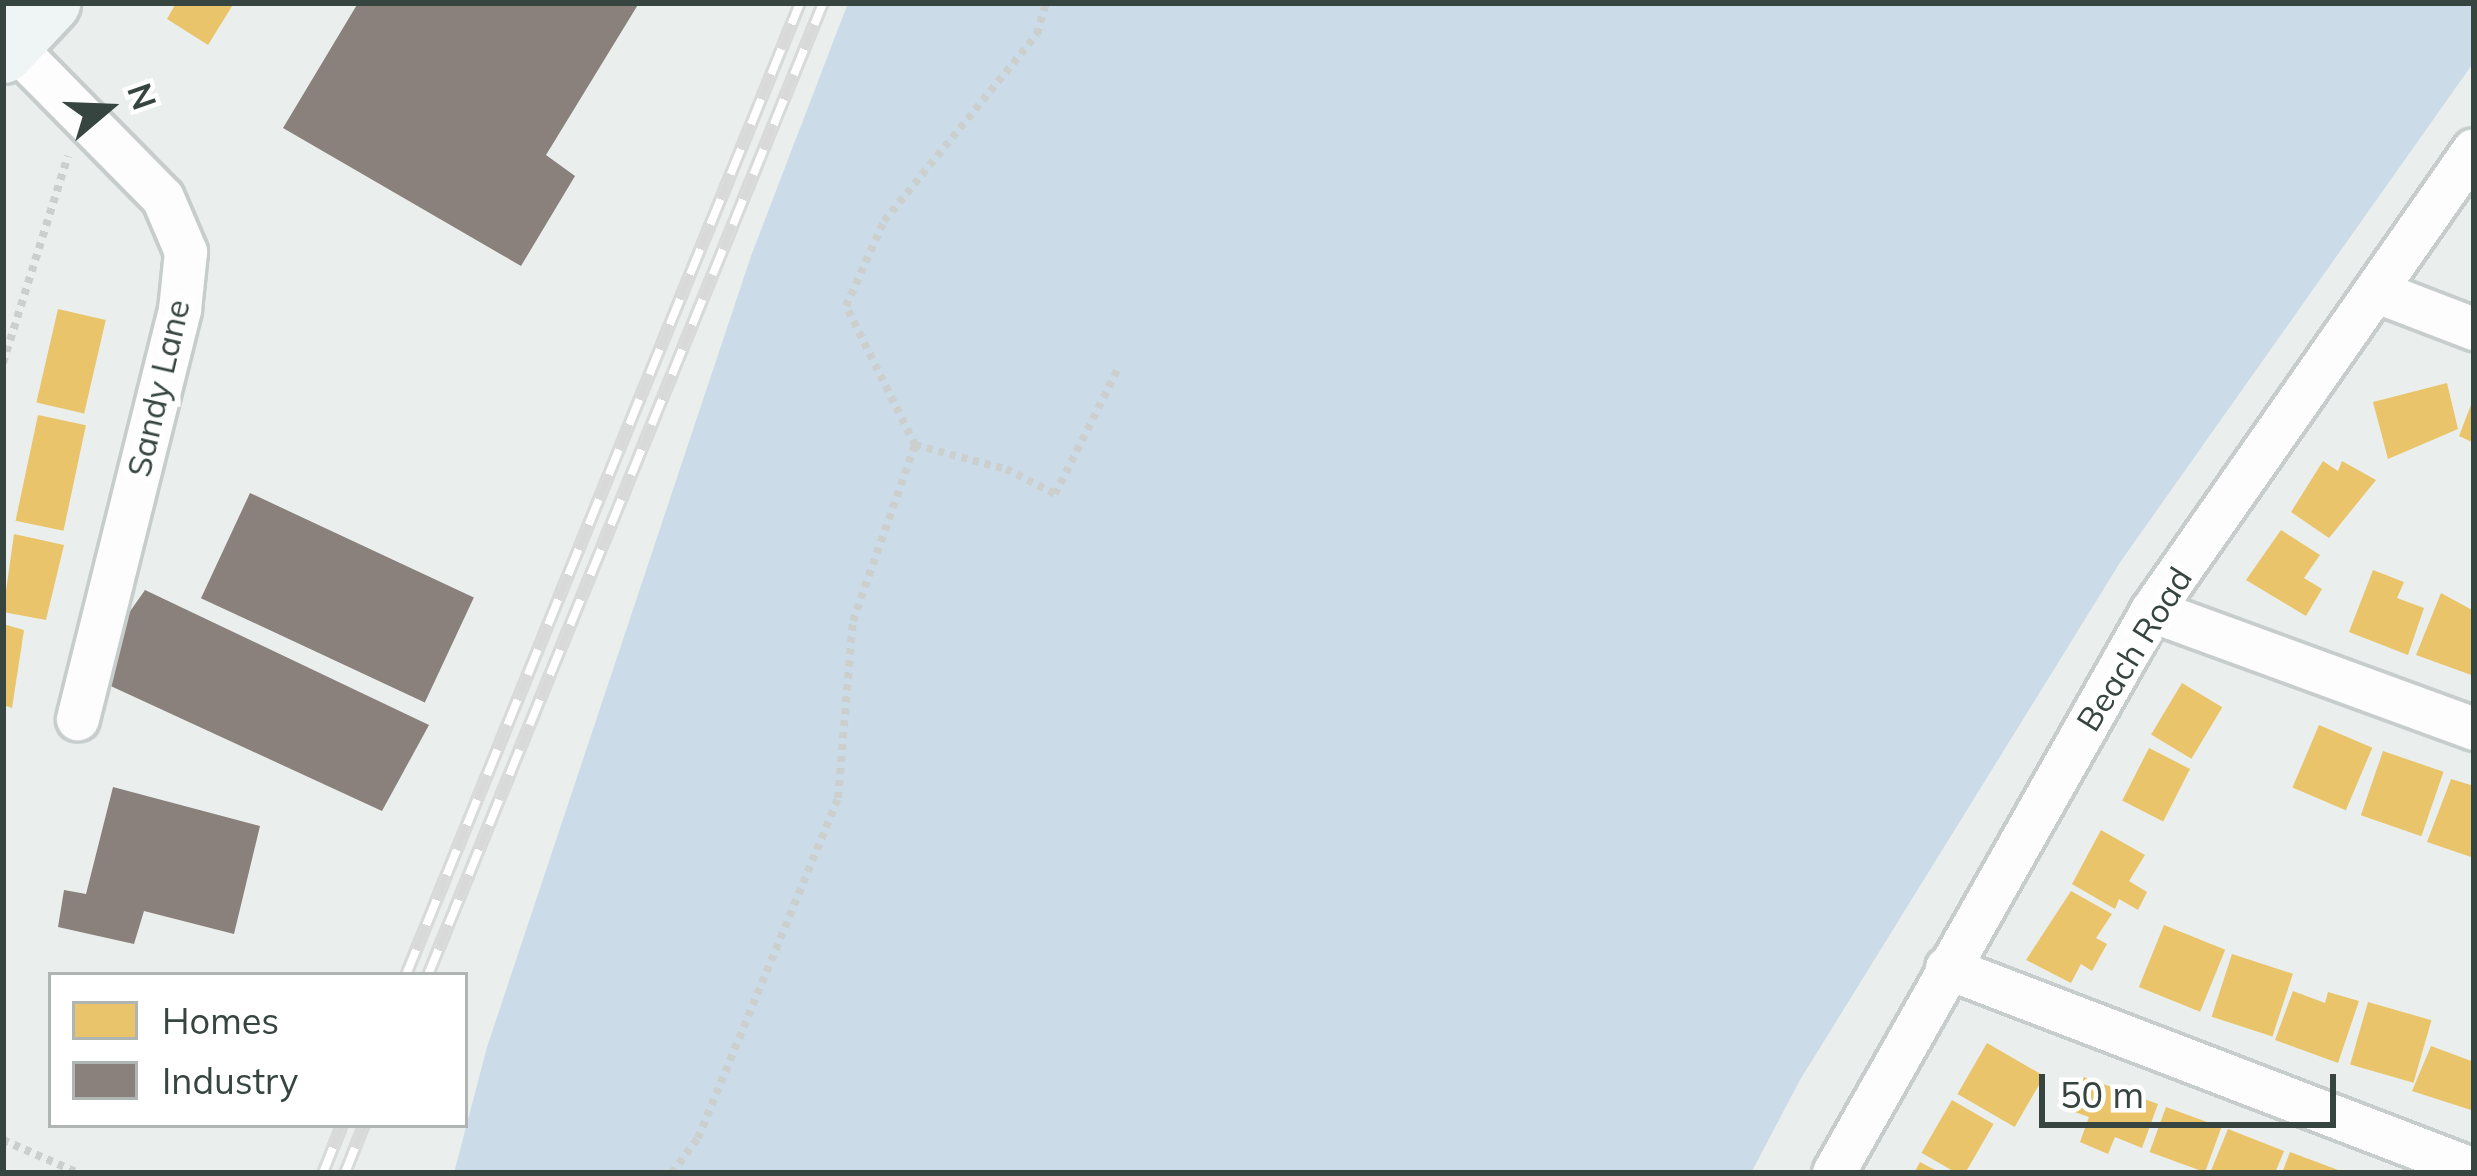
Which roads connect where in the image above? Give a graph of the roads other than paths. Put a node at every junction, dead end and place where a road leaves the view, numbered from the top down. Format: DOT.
graph roads {
  1 [pos="22,34"];
  2 [pos="2474,150"];
  3 [pos="2380,293"];
  4 [pos="2474,328"];
  5 [pos="2152,611"];
  6 [pos="78,719"];
  7 [pos="2474,729"];
  8 [pos="1947,968"];
  9 [pos="2474,1170"];
  10 [pos="1834,1173"];
  1 -- 6 [label="street, Sandy Lane"];
  2 -- 3 [label="street, Beach Road"];
  3 -- 4 [label="street"];
  3 -- 5 [label="street, Beach Road"];
  5 -- 7 [label="street"];
  5 -- 8 [label="street, Beach Road"];
  8 -- 9 [label="street"];
  8 -- 10 [label="street, Beach Road"];
}
